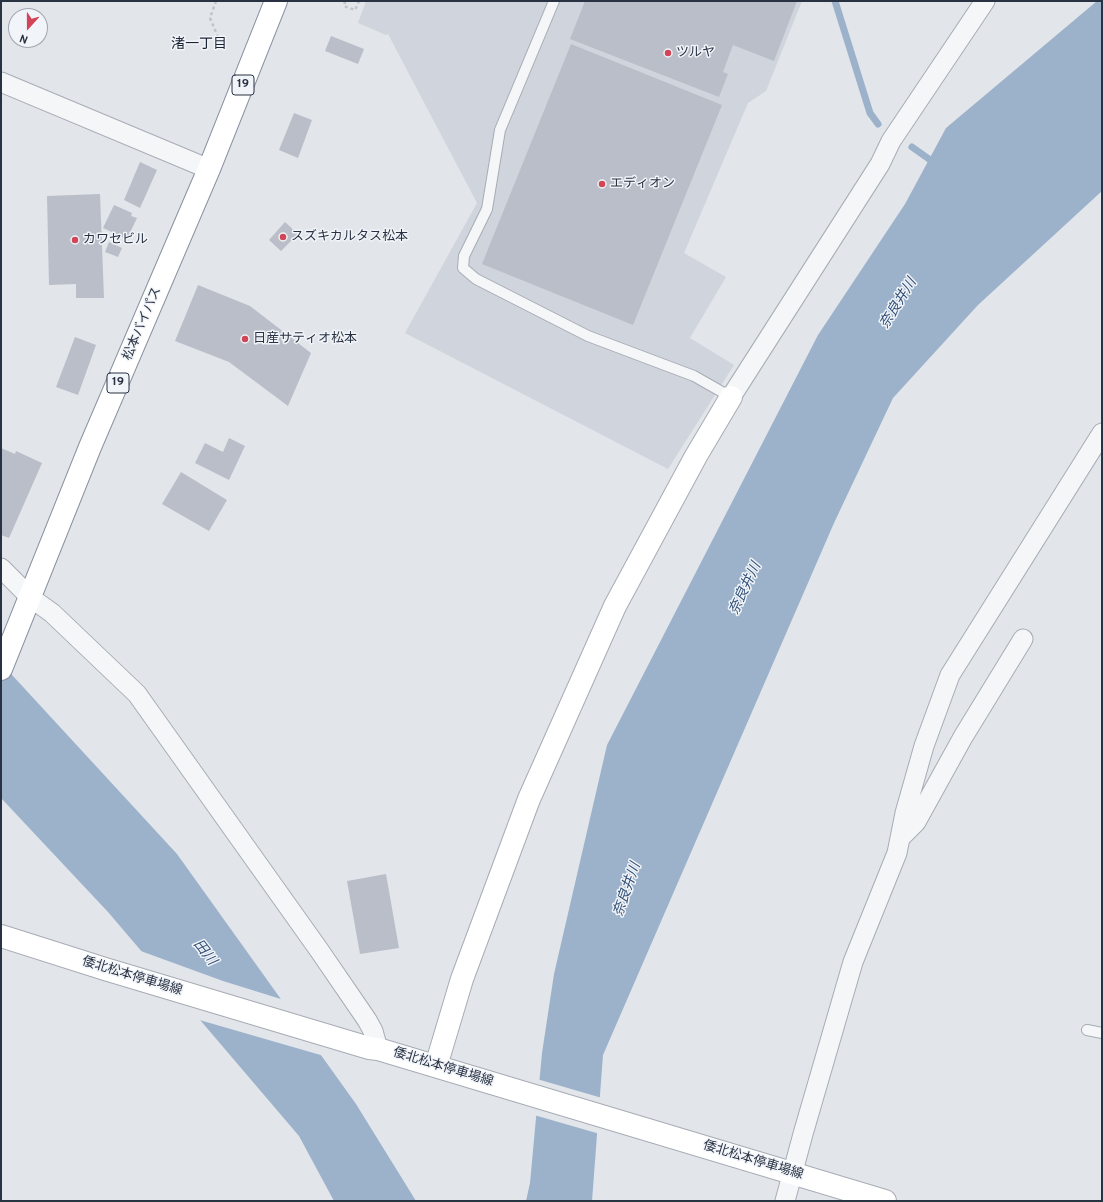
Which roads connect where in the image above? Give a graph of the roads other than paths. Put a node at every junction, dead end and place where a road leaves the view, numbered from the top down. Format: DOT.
graph roads {
  1 [pos="276,1"];
  2 [pos="554,1"];
  3 [pos="985,1"];
  4 [pos="1,82"];
  5 [pos="209,169"];
  6 [pos="731,397"];
  7 [pos="1102,433"];
  8 [pos="1,568"];
  9 [pos="27,605"];
  10 [pos="1023,640"];
  11 [pos="1,669"];
  12 [pos="901,837"];
  13 [pos="1,936"];
  14 [pos="1087,1030"];
  15 [pos="1102,1032"];
  16 [pos="374,1048"];
  17 [pos="445,1069"];
  18 [pos="785,1171"];
  19 [pos="785,1201"];
  20 [pos="885,1201"];
  1 -- 5 [label="main road, 松本バイパス / 19"];
  2 -- 6 [label="lane"];
  3 -- 6 [label="street"];
  4 -- 5 [label="street"];
  5 -- 9 [label="main road, 松本バイパス / 19"];
  6 -- 17 [label="main road"];
  7 -- 12 [label="street"];
  8 -- 9 [label="street"];
  9 -- 11 [label="main road, 松本バイパス / 19"];
  9 -- 16 [label="street"];
  10 -- 12 [label="street"];
  12 -- 18 [label="street"];
  13 -- 16 [label="main road, 倭北松本停車場線"];
  14 -- 15 [label="lane"];
  16 -- 17 [label="main road, 倭北松本停車場線"];
  17 -- 18 [label="main road, 倭北松本停車場線"];
  18 -- 19 [label="street"];
  18 -- 20 [label="main road, 倭北松本停車場線"];
}
